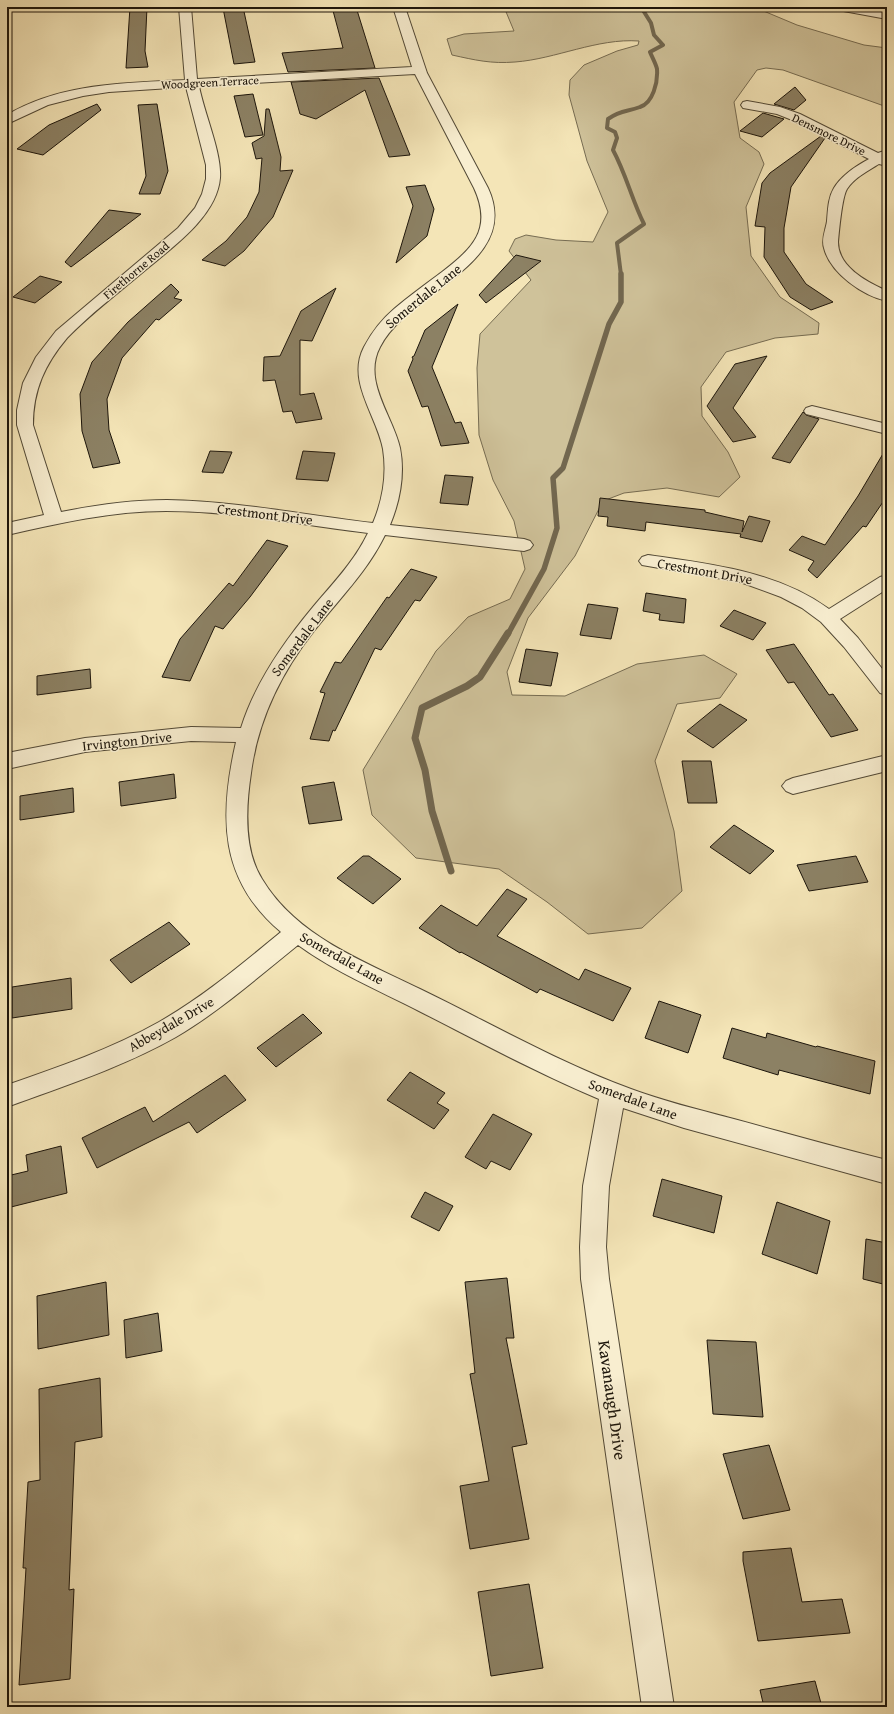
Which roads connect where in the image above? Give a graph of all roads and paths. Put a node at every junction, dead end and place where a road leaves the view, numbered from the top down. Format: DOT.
graph roads {
  1 [pos="185,7"];
  2 [pos="399,7"];
  3 [pos="838,7"];
  4 [pos="887,16"];
  5 [pos="419,70"];
  6 [pos="192,83"];
  7 [pos="747,105"];
  8 [pos="7,120"];
  9 [pos="884,158"];
  10 [pos="887,297"];
  11 [pos="812,411"];
  12 [pos="887,429"];
  13 [pos="54,519"];
  14 [pos="7,529"];
  15 [pos="380,529"];
  16 [pos="524,546"];
  17 [pos="648,561"];
  18 [pos="887,581"];
  19 [pos="828,618"];
  20 [pos="887,688"];
  21 [pos="248,735"];
  22 [pos="7,760"];
  23 [pos="887,763"];
  24 [pos="792,786"];
  25 [pos="296,933"];
  26 [pos="613,1094"];
  27 [pos="7,1096"];
  28 [pos="887,1172"];
  29 [pos="658,1707"];
  1 -- 6 [label="street, Firethorne Road"];
  2 -- 5 [label="street, Somerdale Lane"];
  3 -- 4 [label="street"];
  5 -- 6 [label="street, Woodgreen Terrace"];
  5 -- 15 [label="street, Somerdale Lane"];
  6 -- 8 [label="street, Woodgreen Terrace"];
  6 -- 13 [label="street, Firethorne Road"];
  7 -- 9 [label="street, Densmore Drive"];
  9 -- 10 [label="street"];
  11 -- 12 [label="street"];
  13 -- 14 [label="street, Crestmont Drive"];
  13 -- 15 [label="street, Crestmont Drive"];
  15 -- 16 [label="street, Crestmont Drive"];
  15 -- 21 [label="street, Somerdale Lane"];
  17 -- 19 [label="street, Crestmont Drive"];
  18 -- 19 [label="street"];
  19 -- 20 [label="street, Crestmont Drive"];
  21 -- 22 [label="street, Irvington Drive"];
  21 -- 25 [label="street, Somerdale Lane"];
  23 -- 24 [label="street"];
  25 -- 26 [label="street, Somerdale Lane"];
  25 -- 27 [label="street, Abbeydale Drive"];
  26 -- 28 [label="street, Somerdale Lane"];
  26 -- 29 [label="street, Kavanaugh Drive"];
}
